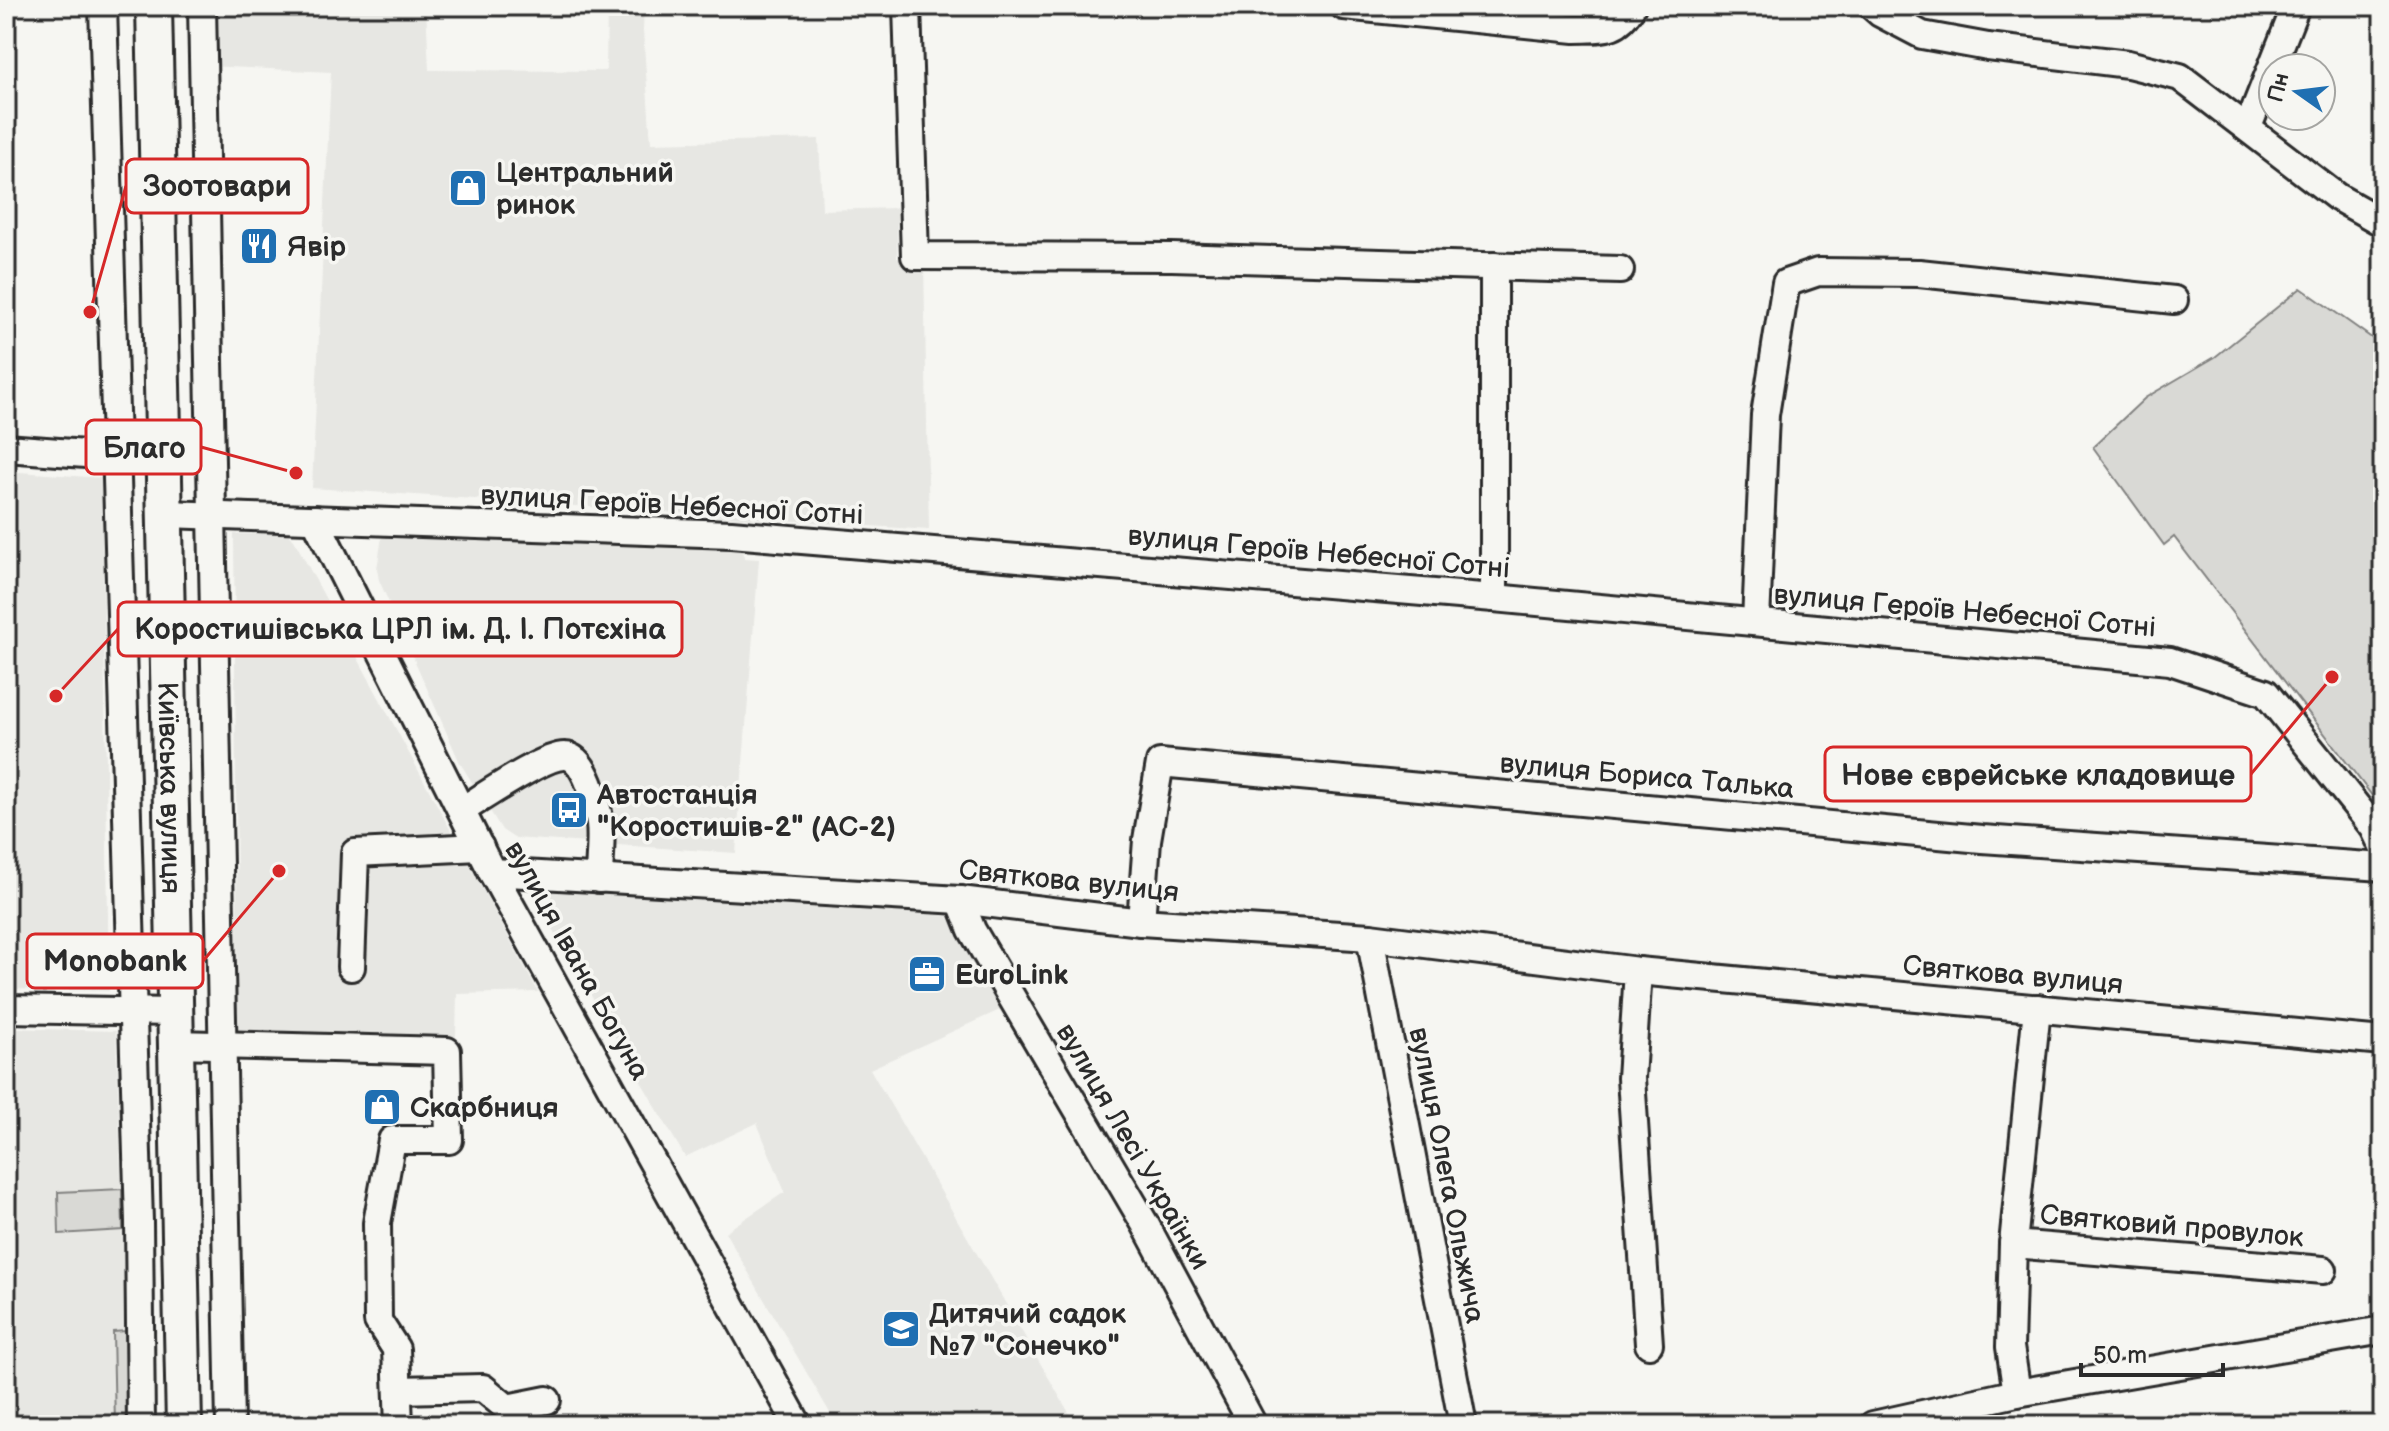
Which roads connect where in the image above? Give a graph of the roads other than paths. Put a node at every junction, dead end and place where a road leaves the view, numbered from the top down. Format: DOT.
graph roads {
  1 [pos="103,6"];
  2 [pos="154,6"];
  3 [pos="202,6"];
  4 [pos="907,6"];
  5 [pos="1344,6"];
  6 [pos="1632,6"];
  7 [pos="1872,6"];
  8 [pos="2296,6"];
  9 [pos="1380,8"];
  10 [pos="2248,127"];
  11 [pos="2383,223"];
  12 [pos="1494,266"];
  13 [pos="1620,270"];
  14 [pos="2174,300"];
  15 [pos="6,448"];
  16 [pos="118,456"];
  17 [pos="165,460"];
  18 [pos="167,514"];
  19 [pos="211,515"];
  20 [pos="315,519"];
  21 [pos="1494,598"];
  22 [pos="1756,622"];
  23 [pos="462,810"];
  24 [pos="480,847"];
  25 [pos="2383,847"];
  26 [pos="2383,867"];
  27 [pos="492,872"];
  28 [pos="599,879"];
  29 [pos="960,900"];
  30 [pos="1141,922"];
  31 [pos="1370,937"];
  32 [pos="351,967"];
  33 [pos="1638,971"];
  34 [pos="2037,1008"];
  35 [pos="6,1009"];
  36 [pos="132,1012"];
  37 [pos="174,1028"];
  38 [pos="2383,1041"];
  39 [pos="222,1045"];
  40 [pos="179,1217"];
  41 [pos="139,1222"];
  42 [pos="2013,1244"];
  43 [pos="2323,1270"];
  44 [pos="2383,1330"];
  45 [pos="1649,1344"];
  46 [pos="398,1390"];
  47 [pos="2017,1393"];
  48 [pos="547,1400"];
  49 [pos="510,1416"];
  50 [pos="141,1425"];
  51 [pos="184,1425"];
  52 [pos="230,1425"];
  53 [pos="399,1425"];
  54 [pos="798,1425"];
  55 [pos="1253,1425"];
  56 [pos="1463,1425"];
  57 [pos="1873,1425"];
  1 -- 16 [label="street"];
  2 -- 17 [label="main road, Київська вулиця"];
  3 -- 19 [label="street"];
  4 -- 12 [label="street"];
  5 -- 9 [label="street"];
  6 -- 9 [label="street"];
  7 -- 10 [label="street"];
  8 -- 10 [label="street"];
  10 -- 11 [label="street"];
  12 -- 13 [label="street"];
  12 -- 21 [label="street"];
  14 -- 22 [label="street"];
  15 -- 16 [label="street"];
  16 -- 17 [label="street"];
  16 -- 36 [label="street"];
  17 -- 18 [label="main road, Київська вулиця"];
  18 -- 19 [label="street, вулиця Героїв Небесної Сотні"];
  18 -- 37 [label="main road, Київська вулиця"];
  19 -- 20 [label="street, вулиця Героїв Небесної Сотні"];
  19 -- 39 [label="street"];
  20 -- 21 [label="street, вулиця Героїв Небесної Сотні"];
  20 -- 23 [label="street, вулиця Івана Богуна"];
  21 -- 22 [label="street, вулиця Героїв Небесної Сотні"];
  22 -- 25 [label="street, вулиця Героїв Небесної Сотні"];
  23 -- 24 [label="street, вулиця Івана Богуна"];
  23 -- 28 [label="street"];
  24 -- 27 [label="street, вулиця Івана Богуна"];
  24 -- 32 [label="street"];
  26 -- 30 [label="street, вулиця Бориса Талька"];
  27 -- 28 [label="street, Святкова вулиця"];
  27 -- 54 [label="street, вулиця Івана Богуна"];
  28 -- 29 [label="street, Святкова вулиця"];
  29 -- 30 [label="street, Святкова вулиця"];
  29 -- 55 [label="street, вулиця Лесі Українки"];
  30 -- 31 [label="street, Святкова вулиця"];
  31 -- 33 [label="street, Святкова вулиця"];
  31 -- 56 [label="street, вулиця Олега Ольжича"];
  33 -- 34 [label="street, Святкова вулиця"];
  33 -- 45 [label="street"];
  34 -- 38 [label="street, Святкова вулиця"];
  34 -- 42 [label="street, Святковий провулок"];
  35 -- 36 [label="street"];
  36 -- 37 [label="street"];
  36 -- 41 [label="street"];
  37 -- 39 [label="street"];
  37 -- 40 [label="main road, Київська вулиця"];
  39 -- 46 [label="street"];
  39 -- 52 [label="street"];
  40 -- 41 [label="street"];
  40 -- 51 [label="main road, Київська вулиця"];
  41 -- 50 [label="street"];
  42 -- 43 [label="street, Святковий провулок"];
  42 -- 47 [label="street"];
  44 -- 47 [label="street"];
  46 -- 49 [label="street"];
  46 -- 53 [label="street"];
  47 -- 57 [label="street"];
  48 -- 49 [label="street"];
}
